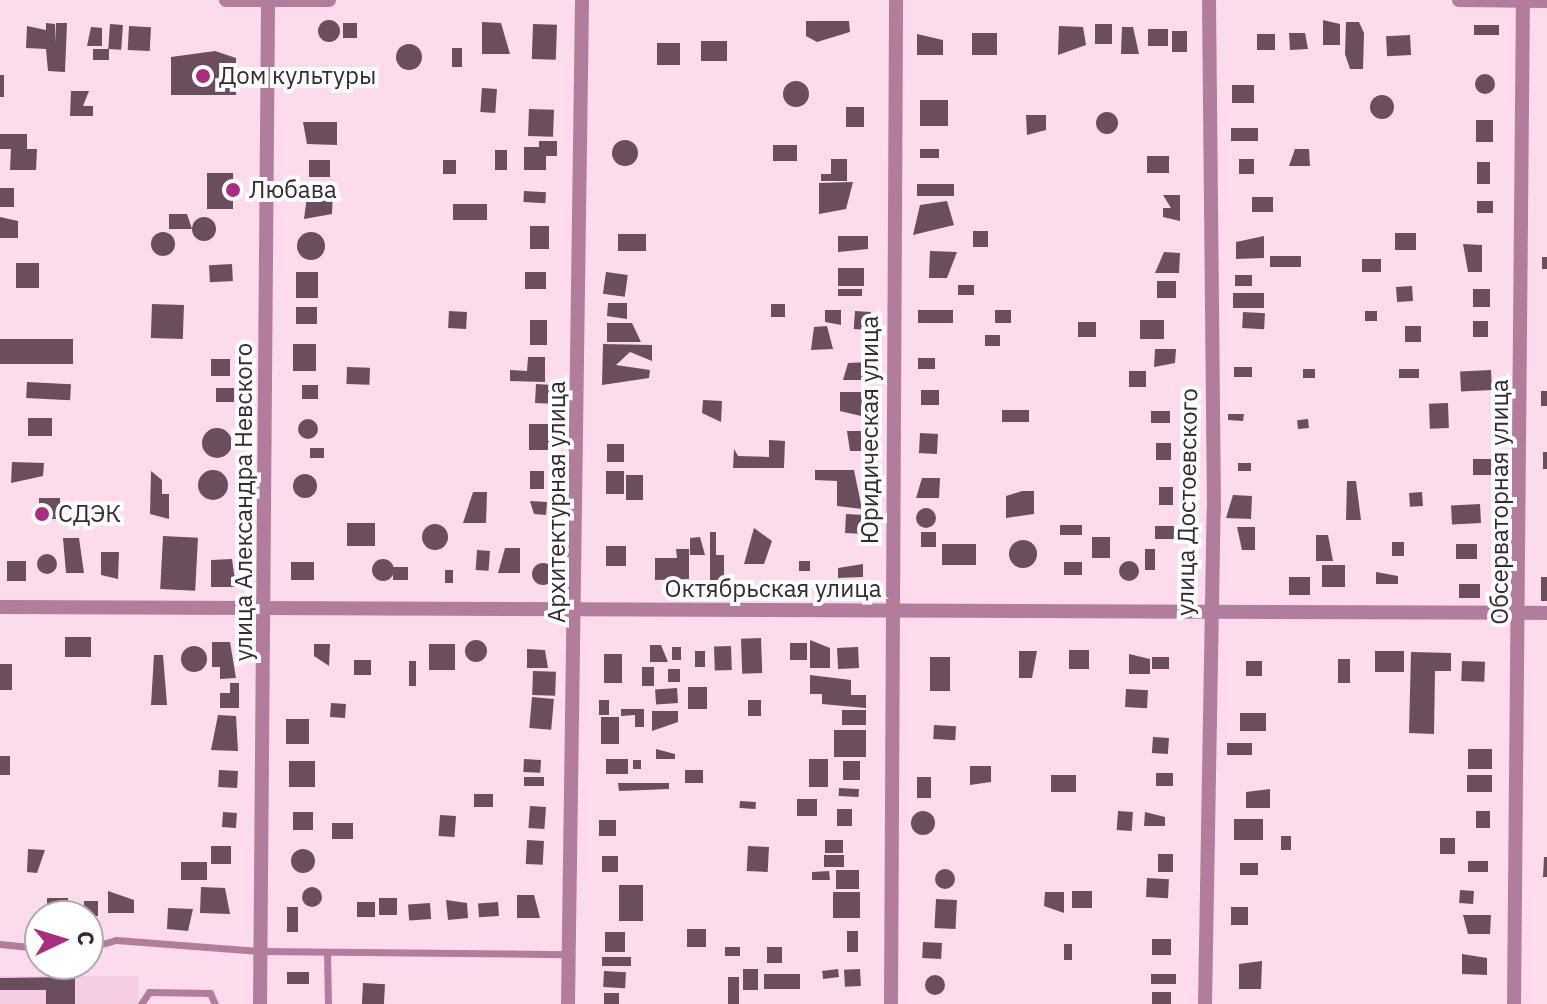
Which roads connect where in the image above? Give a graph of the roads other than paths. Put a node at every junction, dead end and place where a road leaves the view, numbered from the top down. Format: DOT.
graph roads {
  1 [pos="226,0"];
  2 [pos="329,0"];
  3 [pos="582,0"];
  4 [pos="896,0"];
  5 [pos="1209,0"];
  6 [pos="1459,0"];
  7 [pos="268,1"];
  8 [pos="1523,1"];
  9 [pos="1547,1"];
  10 [pos="0,607"];
  11 [pos="266,610"];
  12 [pos="578,611"];
  13 [pos="889,611"];
  14 [pos="1520,612"];
  15 [pos="1547,613"];
  16 [pos="1207,615"];
  17 [pos="104,943"];
  18 [pos="0,944"];
  19 [pos="24,946"];
  20 [pos="260,951"];
  21 [pos="327,953"];
  22 [pos="567,954"];
  23 [pos="141,1004"];
  24 [pos="215,1004"];
  25 [pos="260,1004"];
  26 [pos="328,1004"];
  27 [pos="568,1004"];
  28 [pos="891,1004"];
  29 [pos="1205,1004"];
  30 [pos="1514,1004"];
  1 -- 7 [label="street"];
  2 -- 7 [label="street"];
  3 -- 12 [label="street, Архитектурная улица"];
  4 -- 13 [label="street, Юридическая улица"];
  5 -- 16 [label="street, улица Достоевского"];
  6 -- 8 [label="street"];
  7 -- 11 [label="street, улица Александра Невского"];
  8 -- 9 [label="street"];
  8 -- 14 [label="street, Обсерваторная улица"];
  10 -- 11 [label="street, Октябрьская улица"];
  11 -- 12 [label="street, Октябрьская улица"];
  11 -- 20 [label="street, улица Александра Невского"];
  12 -- 13 [label="street, Октябрьская улица"];
  12 -- 22 [label="street, Архитектурная улица"];
  13 -- 16 [label="street, Октябрьская улица"];
  13 -- 28 [label="street, Юридическая улица"];
  14 -- 15 [label="street, Октябрьская улица"];
  14 -- 16 [label="street, Октябрьская улица"];
  14 -- 30 [label="street, Обсерваторная улица"];
  16 -- 29 [label="street, улица Достоевского"];
  17 -- 20 [label="lane"];
  18 -- 19 [label="lane"];
  20 -- 21 [label="lane"];
  20 -- 25 [label="street, улица Александра Невского"];
  21 -- 22 [label="lane"];
  21 -- 26 [label="lane"];
  22 -- 27 [label="street, Архитектурная улица"];
  23 -- 24 [label="lane"];
}
